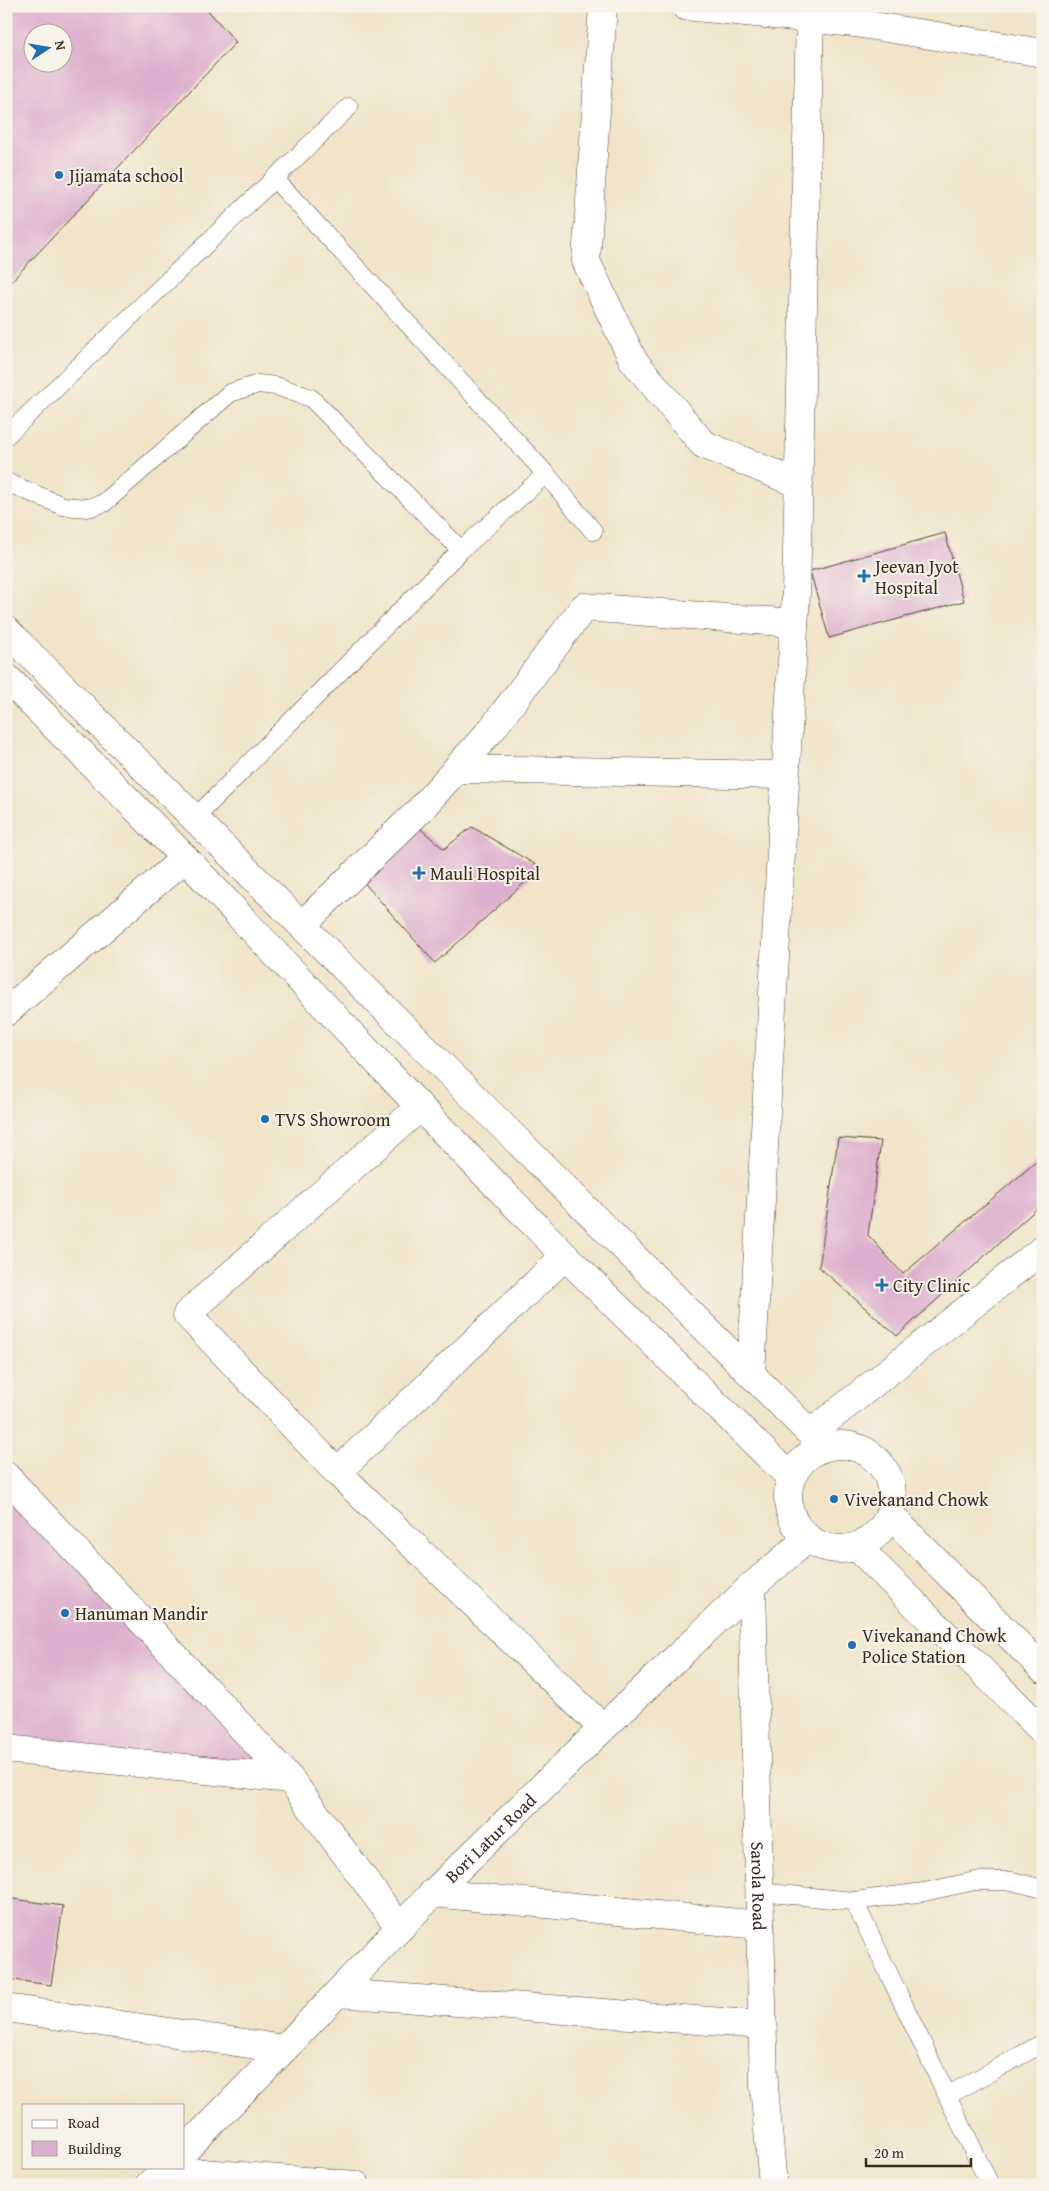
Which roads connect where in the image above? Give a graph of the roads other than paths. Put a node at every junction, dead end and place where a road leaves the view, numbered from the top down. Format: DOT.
graph roads {
  1 [pos="603,6"];
  2 [pos="685,6"];
  3 [pos="854,15"];
  4 [pos="810,19"];
  5 [pos="1043,53"];
  6 [pos="349,107"];
  7 [pos="274,178"];
  8 [pos="6,436"];
  9 [pos="546,474"];
  10 [pos="6,482"];
  11 [pos="799,484"];
  12 [pos="593,531"];
  13 [pos="462,550"];
  14 [pos="794,623"];
  15 [pos="6,630"];
  16 [pos="6,677"];
  17 [pos="456,769"];
  18 [pos="786,775"];
  19 [pos="195,818"];
  20 [pos="185,858"];
  21 [pos="302,925"];
  22 [pos="6,1012"];
  23 [pos="420,1107"];
  24 [pos="1043,1248"];
  25 [pos="566,1256"];
  26 [pos="751,1373"];
  27 [pos="817,1439"];
  28 [pos="337,1472"];
  29 [pos="6,1476"];
  30 [pos="790,1477"];
  31 [pos="890,1515"];
  32 [pos="807,1538"];
  33 [pos="857,1547"];
  34 [pos="752,1586"];
  35 [pos="1043,1669"];
  36 [pos="603,1728"];
  37 [pos="1043,1731"];
  38 [pos="6,1749"];
  39 [pos="290,1779"];
  40 [pos="1043,1889"];
  41 [pos="759,1892"];
  42 [pos="433,1893"];
  43 [pos="854,1901"];
  44 [pos="760,1925"];
  45 [pos="400,1928"];
  46 [pos="338,1993"];
  47 [pos="6,2008"];
  48 [pos="762,2025"];
  49 [pos="1043,2042"];
  50 [pos="284,2049"];
  51 [pos="948,2096"];
  52 [pos="185,2150"];
  53 [pos="160,2174"];
  54 [pos="356,2185"];
  55 [pos="773,2185"];
  56 [pos="990,2185"];
  1 -- 11 [label="street"];
  2 -- 4 [label="street"];
  3 -- 4 [label="street"];
  3 -- 5 [label="street"];
  4 -- 11 [label="street"];
  6 -- 7 [label="lane"];
  7 -- 8 [label="lane"];
  7 -- 9 [label="lane"];
  9 -- 12 [label="lane"];
  9 -- 13 [label="lane"];
  10 -- 13 [label="lane"];
  11 -- 14 [label="street"];
  13 -- 19 [label="lane"];
  14 -- 17 [label="street"];
  14 -- 18 [label="street"];
  15 -- 19 [label="street"];
  16 -- 20 [label="street"];
  17 -- 18 [label="street"];
  17 -- 21 [label="street"];
  18 -- 26 [label="street"];
  19 -- 21 [label="street"];
  20 -- 22 [label="street"];
  20 -- 23 [label="street"];
  21 -- 26 [label="street"];
  23 -- 25 [label="street"];
  23 -- 28 [label="street"];
  24 -- 27 [label="street"];
  25 -- 28 [label="street"];
  25 -- 30 [label="street"];
  26 -- 27 [label="street"];
  27 -- 30 [label="street"];
  27 -- 31 [label="street"];
  28 -- 36 [label="street"];
  29 -- 39 [label="street"];
  30 -- 32 [label="street"];
  31 -- 33 [label="street"];
  31 -- 35 [label="street"];
  32 -- 33 [label="street"];
  32 -- 34 [label="street, Bori Latur Road"];
  33 -- 37 [label="street"];
  34 -- 36 [label="street, Bori Latur Road"];
  34 -- 41 [label="street, Sarola Road"];
  36 -- 42 [label="street, Bori Latur Road"];
  38 -- 39 [label="street"];
  39 -- 45 [label="street"];
  40 -- 43 [label="lane"];
  41 -- 43 [label="lane"];
  41 -- 44 [label="street, Sarola Road"];
  42 -- 44 [label="street"];
  42 -- 45 [label="street, Bori Latur Road"];
  43 -- 51 [label="lane"];
  44 -- 48 [label="street, Sarola Road"];
  45 -- 46 [label="street, Bori Latur Road"];
  46 -- 48 [label="street"];
  46 -- 50 [label="street, Bori Latur Road"];
  47 -- 50 [label="street"];
  48 -- 55 [label="street, Sarola Road"];
  49 -- 51 [label="lane"];
  50 -- 52 [label="street, Bori Latur Road"];
  51 -- 56 [label="lane"];
  53 -- 54 [label="street"];
}
